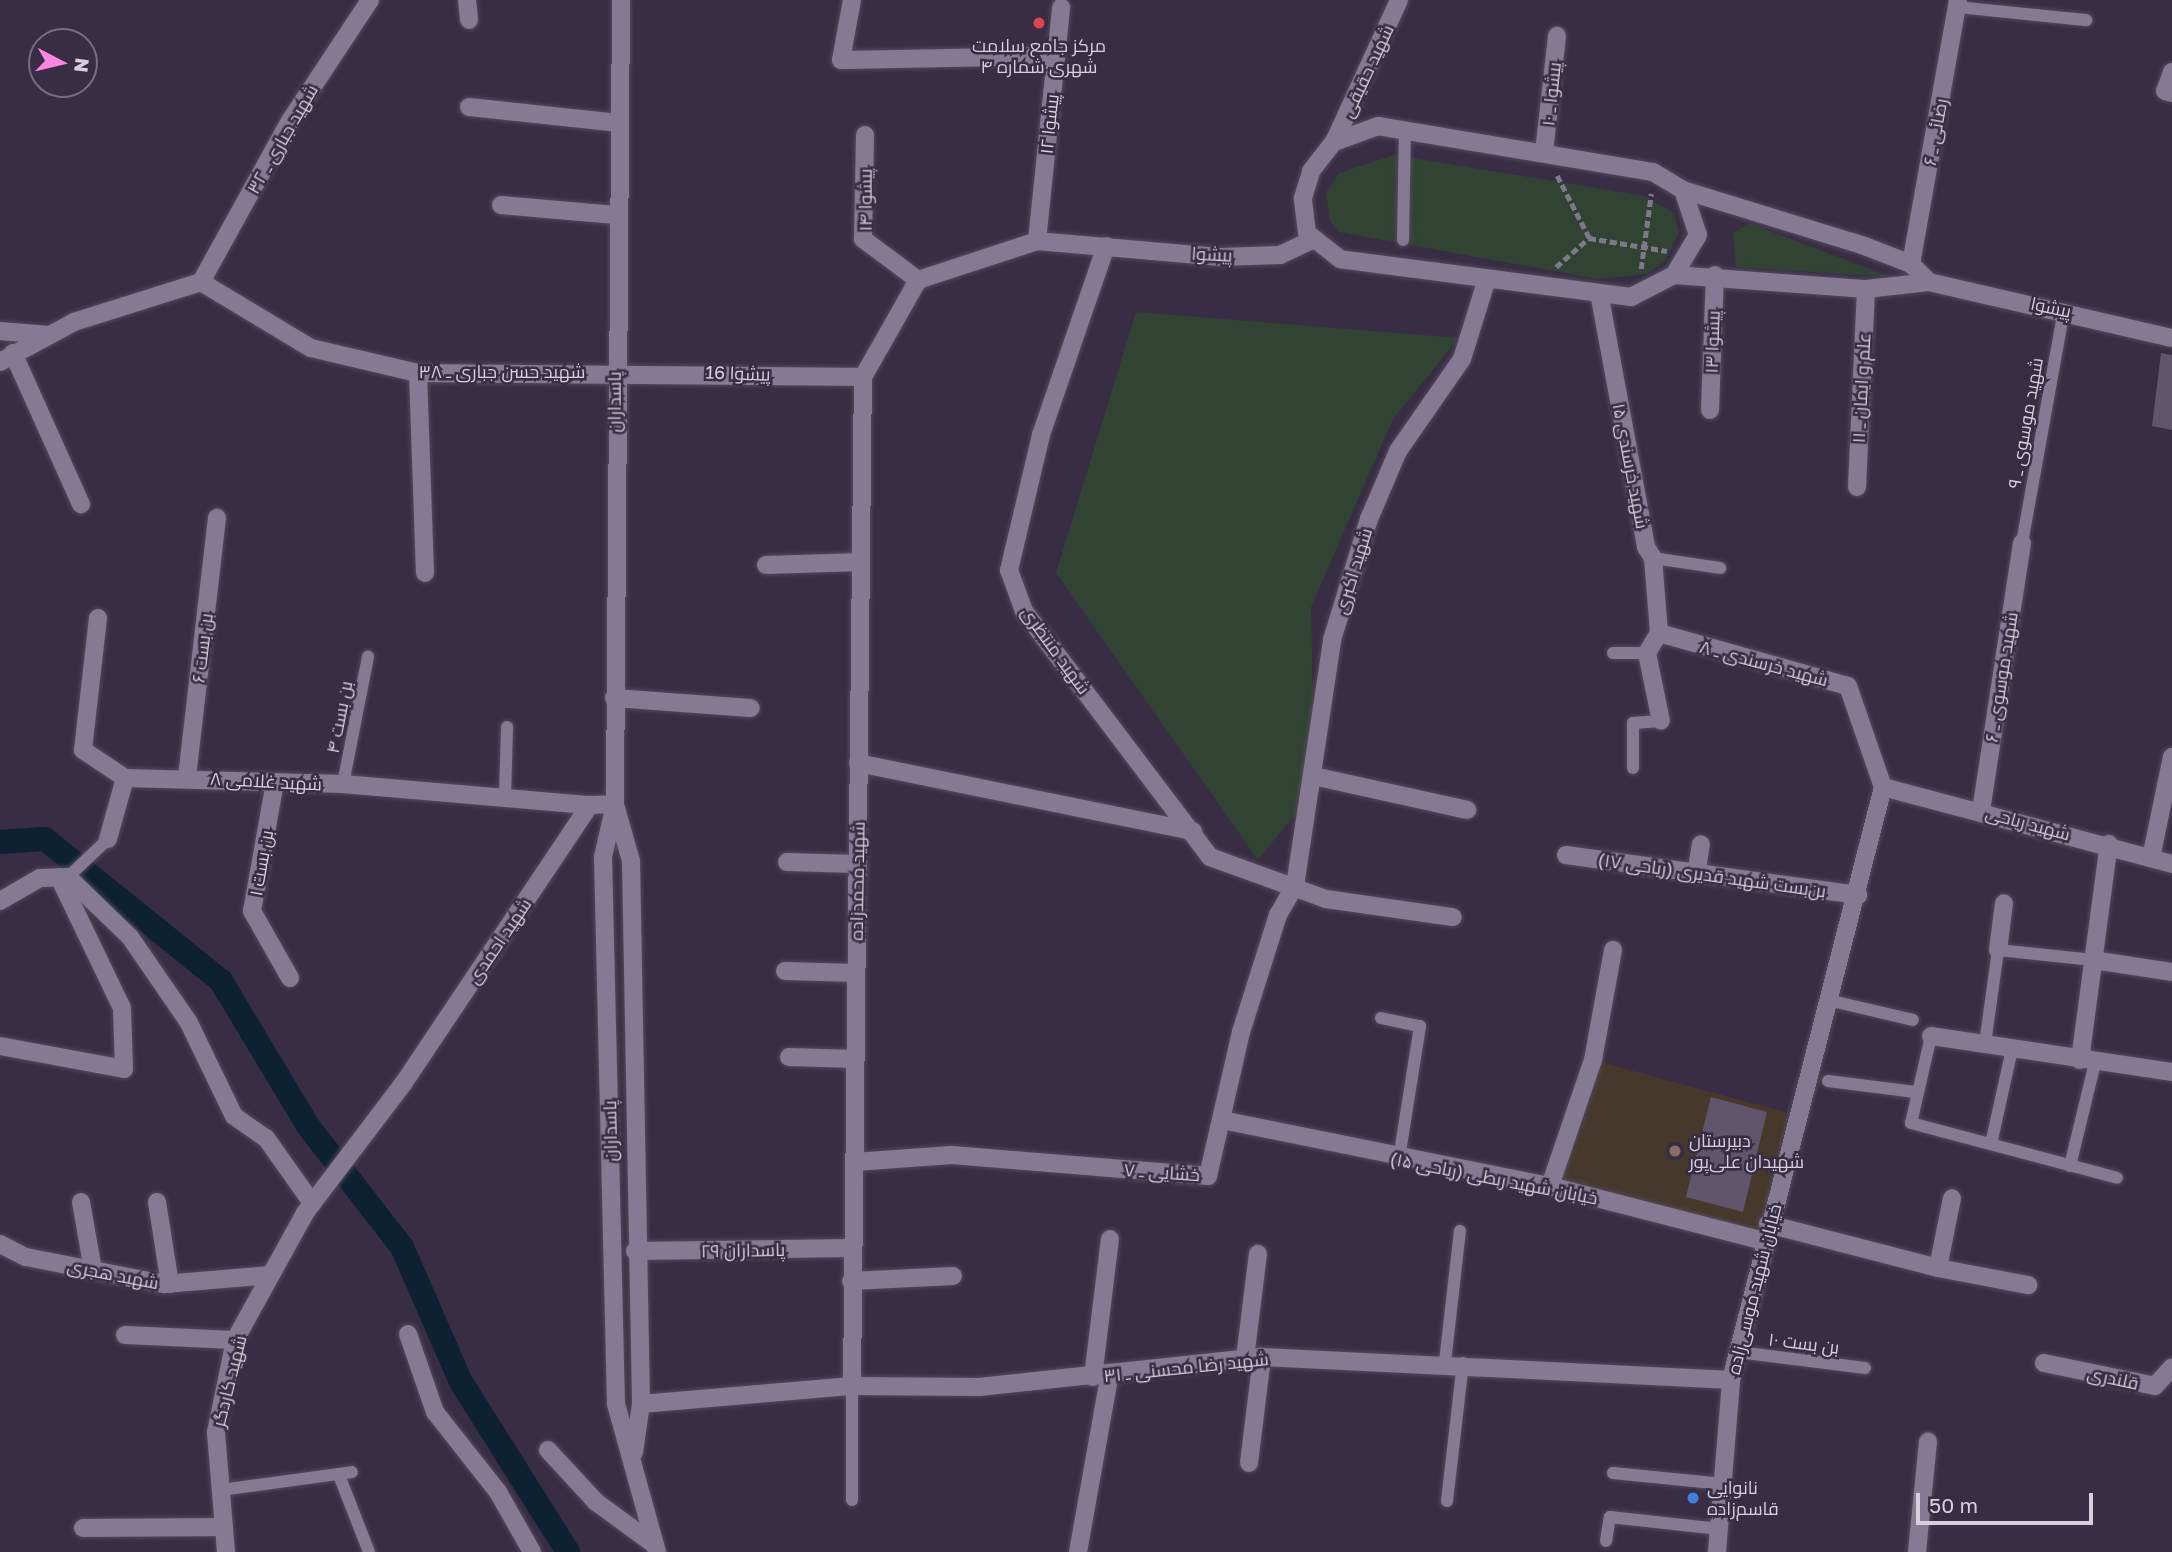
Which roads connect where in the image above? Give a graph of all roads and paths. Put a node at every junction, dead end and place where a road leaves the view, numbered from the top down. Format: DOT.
graph roads {
  1 [pos="370,0"];
  2 [pos="467,0"];
  3 [pos="621,0"];
  4 [pos="852,0"];
  5 [pos="1399,0"];
  6 [pos="1957,3"];
  7 [pos="1061,7"];
  8 [pos="469,20"];
  9 [pos="2086,20"];
  10 [pos="1557,36"];
  11 [pos="1056,56"];
  12 [pos="2172,72"];
  13 [pos="2172,93"];
  14 [pos="469,107"];
  15 [pos="618,123"];
  16 [pos="1405,130"];
  17 [pos="865,135"];
  18 [pos="1334,142"];
  19 [pos="1544,152"];
  20 [pos="1653,173"];
  21 [pos="1683,190"];
  22 [pos="501,205"];
  23 [pos="617,215"];
  24 [pos="1589,238"];
  25 [pos="1314,239"];
  26 [pos="1403,240"];
  27 [pos="1037,241"];
  28 [pos="1106,246"];
  29 [pos="1644,248"];
  30 [pos="1691,254"];
  31 [pos="1911,264"];
  32 [pos="1674,275"];
  33 [pos="1715,275"];
  34 [pos="918,280"];
  35 [pos="201,282"];
  36 [pos="1486,282"];
  37 [pos="1929,282"];
  38 [pos="1531,288"];
  39 [pos="1866,289"];
  40 [pos="1637,294"];
  41 [pos="1600,298"];
  42 [pos="2064,310"];
  43 [pos="0,331"];
  44 [pos="49,335"];
  45 [pos="2172,338"];
  46 [pos="7,357"];
  47 [pos="614,370"];
  48 [pos="418,373"];
  49 [pos="863,377"];
  50 [pos="1710,410"];
  51 [pos="1857,487"];
  52 [pos="81,504"];
  53 [pos="218,518"];
  54 [pos="2022,543"];
  55 [pos="1653,558"];
  56 [pos="861,562"];
  57 [pos="765,565"];
  58 [pos="1720,568"];
  59 [pos="425,573"];
  60 [pos="98,618"];
  61 [pos="1659,633"];
  62 [pos="1613,653"];
  63 [pos="1647,653"];
  64 [pos="368,656"];
  65 [pos="614,698"];
  66 [pos="751,708"];
  67 [pos="1661,720"];
  68 [pos="507,727"];
  69 [pos="2172,757"];
  70 [pos="858,763"];
  71 [pos="1633,768"];
  72 [pos="1313,776"];
  73 [pos="187,777"];
  74 [pos="125,778"];
  75 [pos="275,782"];
  76 [pos="343,784"];
  77 [pos="1883,787"];
  78 [pos="505,796"];
  79 [pos="615,804"];
  80 [pos="590,805"];
  81 [pos="1467,810"];
  82 [pos="1981,811"];
  83 [pos="1193,831"];
  84 [pos="108,839"];
  85 [pos="1701,844"];
  86 [pos="2109,845"];
  87 [pos="1566,855"];
  88 [pos="2151,858"];
  89 [pos="787,862"];
  90 [pos="857,864"];
  91 [pos="2172,864"];
  92 [pos="1696,875"];
  93 [pos="63,877"];
  94 [pos="1295,886"];
  95 [pos="1858,895"];
  96 [pos="0,901"];
  97 [pos="2004,903"];
  98 [pos="1453,917"];
  99 [pos="1613,950"];
  100 [pos="1998,950"];
  101 [pos="2093,960"];
  102 [pos="785,971"];
  103 [pos="2172,972"];
  104 [pos="856,973"];
  105 [pos="290,978"];
  106 [pos="1832,1001"];
  107 [pos="1381,1018"];
  108 [pos="1913,1020"];
  109 [pos="1931,1036"];
  110 [pos="1985,1044"];
  111 [pos="0,1046"];
  112 [pos="2012,1049"];
  113 [pos="789,1057"];
  114 [pos="855,1059"];
  115 [pos="2087,1061"];
  116 [pos="2172,1071"];
  117 [pos="1828,1081"];
  118 [pos="1915,1092"];
  119 [pos="1222,1120"];
  120 [pos="1991,1144"];
  121 [pos="1399,1159"];
  122 [pos="854,1162"];
  123 [pos="2070,1166"];
  124 [pos="2117,1178"];
  125 [pos="1549,1186"];
  126 [pos="317,1197"];
  127 [pos="1952,1198"];
  128 [pos="81,1202"];
  129 [pos="156,1202"];
  130 [pos="1461,1231"];
  131 [pos="1766,1232"];
  132 [pos="1110,1239"];
  133 [pos="0,1244"];
  134 [pos="851,1248"];
  135 [pos="635,1251"];
  136 [pos="1258,1254"];
  137 [pos="1938,1268"];
  138 [pos="93,1270"];
  139 [pos="271,1275"];
  140 [pos="953,1276"];
  141 [pos="851,1282"];
  142 [pos="170,1284"];
  143 [pos="2028,1285"];
  144 [pos="408,1334"];
  145 [pos="125,1335"];
  146 [pos="235,1340"];
  147 [pos="1738,1352"];
  148 [pos="1253,1357"];
  149 [pos="1454,1362"];
  150 [pos="2044,1363"];
  151 [pos="2172,1367"];
  152 [pos="1865,1368"];
  153 [pos="1101,1375"];
  154 [pos="1731,1380"];
  155 [pos="852,1386"];
  156 [pos="641,1404"];
  157 [pos="1928,1442"];
  158 [pos="548,1450"];
  159 [pos="633,1457"];
  160 [pos="1249,1463"];
  161 [pos="1613,1473"];
  162 [pos="1723,1484"];
  163 [pos="221,1490"];
  164 [pos="852,1500"];
  165 [pos="1447,1501"];
  166 [pos="224,1527"];
  167 [pos="83,1528"];
  168 [pos="1719,1529"];
  169 [pos="1606,1541"];
  170 [pos="656,1548"];
  171 [pos="226,1552"];
  172 [pos="369,1552"];
  173 [pos="532,1552"];
  174 [pos="1078,1552"];
  175 [pos="1717,1552"];
  176 [pos="1917,1552"];
  1 -- 35 [label="street, شهید جباری ـ ۳۲"];
  2 -- 8 [label="street"];
  3 -- 15 [label="street, پاسداران"];
  4 -- 11 [label="street"];
  5 -- 18 [label="street, شهید حقیقی"];
  6 -- 9 [label="lane"];
  6 -- 31 [label="street, رضائی ـ ۶"];
  7 -- 11 [label="street, پیشوا ۱۲"];
  10 -- 19 [label="street, پیشوا ـ ۱۰"];
  11 -- 27 [label="street, پیشوا ۱۲"];
  12 -- 13 [label="street"];
  14 -- 15 [label="street"];
  15 -- 23 [label="street, پاسداران"];
  16 -- 18 [label="street"];
  16 -- 19 [label="street"];
  16 -- 26 [label="lane"];
  17 -- 34 [label="street, پیشوا ۱۴"];
  18 -- 25 [label="street, شهید حقیقی"];
  19 -- 20 [label="street"];
  19 -- 24 [label="path"];
  20 -- 21 [label="street"];
  20 -- 29 [label="path"];
  21 -- 30 [label="street"];
  21 -- 31 [label="street"];
  22 -- 23 [label="street"];
  23 -- 47 [label="street, پاسداران"];
  24 -- 29 [label="path"];
  24 -- 38 [label="path"];
  25 -- 28 [label="street, پیشوا"];
  25 -- 36 [label="street"];
  27 -- 28 [label="street, پیشوا"];
  27 -- 34 [label="street"];
  28 -- 83 [label="street, شهید منتظری"];
  29 -- 30 [label="path"];
  29 -- 40 [label="path"];
  30 -- 32 [label="street"];
  31 -- 37 [label="street"];
  32 -- 33 [label="street, پیشوا"];
  32 -- 40 [label="street"];
  33 -- 39 [label="street, پیشوا"];
  33 -- 50 [label="street, پیشوا ۱۳"];
  34 -- 49 [label="street"];
  35 -- 44 [label="street"];
  35 -- 48 [label="street, شهید حسن جباری ـ ۳۸"];
  36 -- 38 [label="street"];
  36 -- 72 [label="street, شهید اکبری"];
  37 -- 39 [label="street, پیشوا"];
  37 -- 42 [label="street, پیشوا"];
  38 -- 41 [label="street"];
  39 -- 51 [label="street, علم و ایمان ـ ۱۱"];
  40 -- 41 [label="street"];
  41 -- 55 [label="street, شهید خرسندی ۱۵"];
  42 -- 45 [label="street, پیشوا"];
  42 -- 54 [label="lane, شهید موسوی ـ ۹"];
  43 -- 44 [label="street"];
  44 -- 46 [label="street"];
  46 -- 52 [label="street"];
  47 -- 48 [label="street, شهید حسن جباری ـ ۳۸"];
  47 -- 49 [label="street, پیشوا 16"];
  47 -- 65 [label="street, پاسداران"];
  48 -- 59 [label="street"];
  49 -- 56 [label="street, شهید محمدزاده"];
  53 -- 73 [label="street, بن بست ۶"];
  54 -- 82 [label="street, شهید موسوی ـ ۶"];
  55 -- 58 [label="lane"];
  55 -- 61 [label="street, شهید خرسندی ۱۵"];
  56 -- 57 [label="street"];
  56 -- 70 [label="street, شهید محمدزاده"];
  60 -- 74 [label="street"];
  61 -- 63 [label="street"];
  61 -- 77 [label="street, شهید خرسندی ـ ۸"];
  62 -- 63 [label="lane"];
  63 -- 67 [label="street"];
  64 -- 76 [label="lane, بن بست ۴"];
  65 -- 66 [label="street"];
  65 -- 79 [label="street, پاسداران"];
  67 -- 71 [label="lane"];
  68 -- 78 [label="lane"];
  69 -- 88 [label="street"];
  70 -- 83 [label="street"];
  70 -- 90 [label="street, شهید محمدزاده"];
  72 -- 81 [label="street"];
  72 -- 94 [label="street, شهید اکبری"];
  73 -- 74 [label="street, ۸ شهید غلامی"];
  73 -- 75 [label="street, ۸ شهید غلامی"];
  74 -- 84 [label="street"];
  75 -- 76 [label="street, ۸ شهید غلامی"];
  75 -- 105 [label="street, بن بست ۱"];
  76 -- 78 [label="street, ۸ شهید غلامی"];
  77 -- 82 [label="street, شهید ریاحی"];
  77 -- 95 [label="street, خیابان شهید موسی‌زاده"];
  78 -- 80 [label="street, ۸ شهید غلامی"];
  79 -- 80 [label="street"];
  79 -- 135 [label="street, پاسداران"];
  79 -- 159 [label="street, پاسداران"];
  80 -- 126 [label="street, شهید احمدی"];
  82 -- 86 [label="street, شهید ریاحی"];
  83 -- 94 [label="street, شهید منتظری"];
  84 -- 93 [label="lane"];
  85 -- 92 [label="street"];
  86 -- 88 [label="street, شهید ریاحی"];
  86 -- 101 [label="street"];
  87 -- 92 [label="street, بن‌بست شهید قدیری (ریاحی ۱۷)"];
  88 -- 91 [label="street, شهید ریاحی"];
  89 -- 90 [label="street"];
  90 -- 104 [label="street, شهید محمدزاده"];
  92 -- 95 [label="street, بن‌بست شهید قدیری (ریاحی ۱۷)"];
  93 -- 96 [label="street"];
  93 -- 111 [label="street"];
  93 -- 126 [label="street"];
  94 -- 98 [label="street, شهید منتظری"];
  94 -- 119 [label="street, خشایی ـ ۷"];
  95 -- 106 [label="street, خیابان شهید موسی‌زاده"];
  97 -- 100 [label="street"];
  99 -- 125 [label="street"];
  100 -- 101 [label="lane"];
  100 -- 110 [label="lane"];
  101 -- 103 [label="street"];
  101 -- 115 [label="street"];
  102 -- 104 [label="street"];
  104 -- 114 [label="street, شهید محمدزاده"];
  106 -- 108 [label="lane"];
  106 -- 131 [label="street, خیابان شهید موسی‌زاده"];
  107 -- 121 [label="lane"];
  109 -- 110 [label="street"];
  109 -- 118 [label="lane"];
  110 -- 112 [label="street"];
  112 -- 115 [label="street"];
  112 -- 120 [label="lane"];
  113 -- 114 [label="street"];
  114 -- 122 [label="street, شهید محمدزاده"];
  115 -- 116 [label="street"];
  115 -- 123 [label="lane"];
  117 -- 118 [label="lane"];
  118 -- 120 [label="lane"];
  119 -- 121 [label="street, خیابان شهید ربطی (ریاحی ۱۵)"];
  119 -- 122 [label="street, خشایی ـ ۷"];
  120 -- 123 [label="lane"];
  121 -- 125 [label="street, خیابان شهید ربطی (ریاحی ۱۵)"];
  122 -- 134 [label="street, شهید محمدزاده"];
  123 -- 124 [label="lane"];
  125 -- 131 [label="street, خیابان شهید ربطی (ریاحی ۱۵)"];
  126 -- 139 [label="street, شهید کاردگر"];
  127 -- 137 [label="street"];
  128 -- 138 [label="street"];
  129 -- 142 [label="street"];
  130 -- 149 [label="lane"];
  131 -- 137 [label="street, خیابان شهید ربطی (ریاحی ۱۵)"];
  131 -- 147 [label="street, خیابان شهید موسی‌زاده"];
  132 -- 153 [label="street"];
  133 -- 138 [label="street, شهید هجری"];
  134 -- 135 [label="street, پاسداران ۲۹"];
  134 -- 141 [label="street, شهید محمدزاده"];
  135 -- 156 [label="street, پاسداران"];
  136 -- 148 [label="street"];
  137 -- 143 [label="street, خیابان شهید ربطی (ریاحی ۱۵)"];
  138 -- 142 [label="street, شهید هجری"];
  139 -- 142 [label="street, شهید هجری"];
  139 -- 146 [label="street, شهید کاردگر"];
  140 -- 141 [label="street"];
  141 -- 155 [label="street, شهید محمدزاده"];
  144 -- 173 [label="street"];
  145 -- 146 [label="street"];
  146 -- 163 [label="street, شهید کاردگر"];
  147 -- 152 [label="lane, بن بست ۱۰"];
  147 -- 154 [label="street, خیابان شهید موسی‌زاده"];
  148 -- 149 [label="street, شهید رضا محسنی ـ ۳۱"];
  148 -- 153 [label="street, شهید رضا محسنی ـ ۳۱"];
  148 -- 160 [label="street"];
  149 -- 154 [label="street, شهید رضا محسنی ـ ۳۱"];
  149 -- 165 [label="lane"];
  150 -- 151 [label="street, قلندری"];
  153 -- 155 [label="street, شهید رضا محسنی ـ ۳۱"];
  153 -- 174 [label="street"];
  154 -- 162 [label="street, خیابان شهید موسی‌زاده"];
  155 -- 156 [label="street, شهید رضا محسنی ـ ۳۱"];
  155 -- 164 [label="lane"];
  156 -- 159 [label="street, پاسداران"];
  157 -- 176 [label="street"];
  158 -- 170 [label="street"];
  159 -- 170 [label="street, پاسداران"];
  161 -- 162 [label="lane"];
  162 -- 168 [label="street, خیابان شهید موسی‌زاده"];
  163 -- 166 [label="street, شهید کاردگر"];
  163 -- 172 [label="lane"];
  166 -- 167 [label="street"];
  166 -- 171 [label="street, شهید کاردگر"];
  168 -- 169 [label="lane"];
  168 -- 175 [label="street, خیابان شهید موسی‌زاده"];
}
